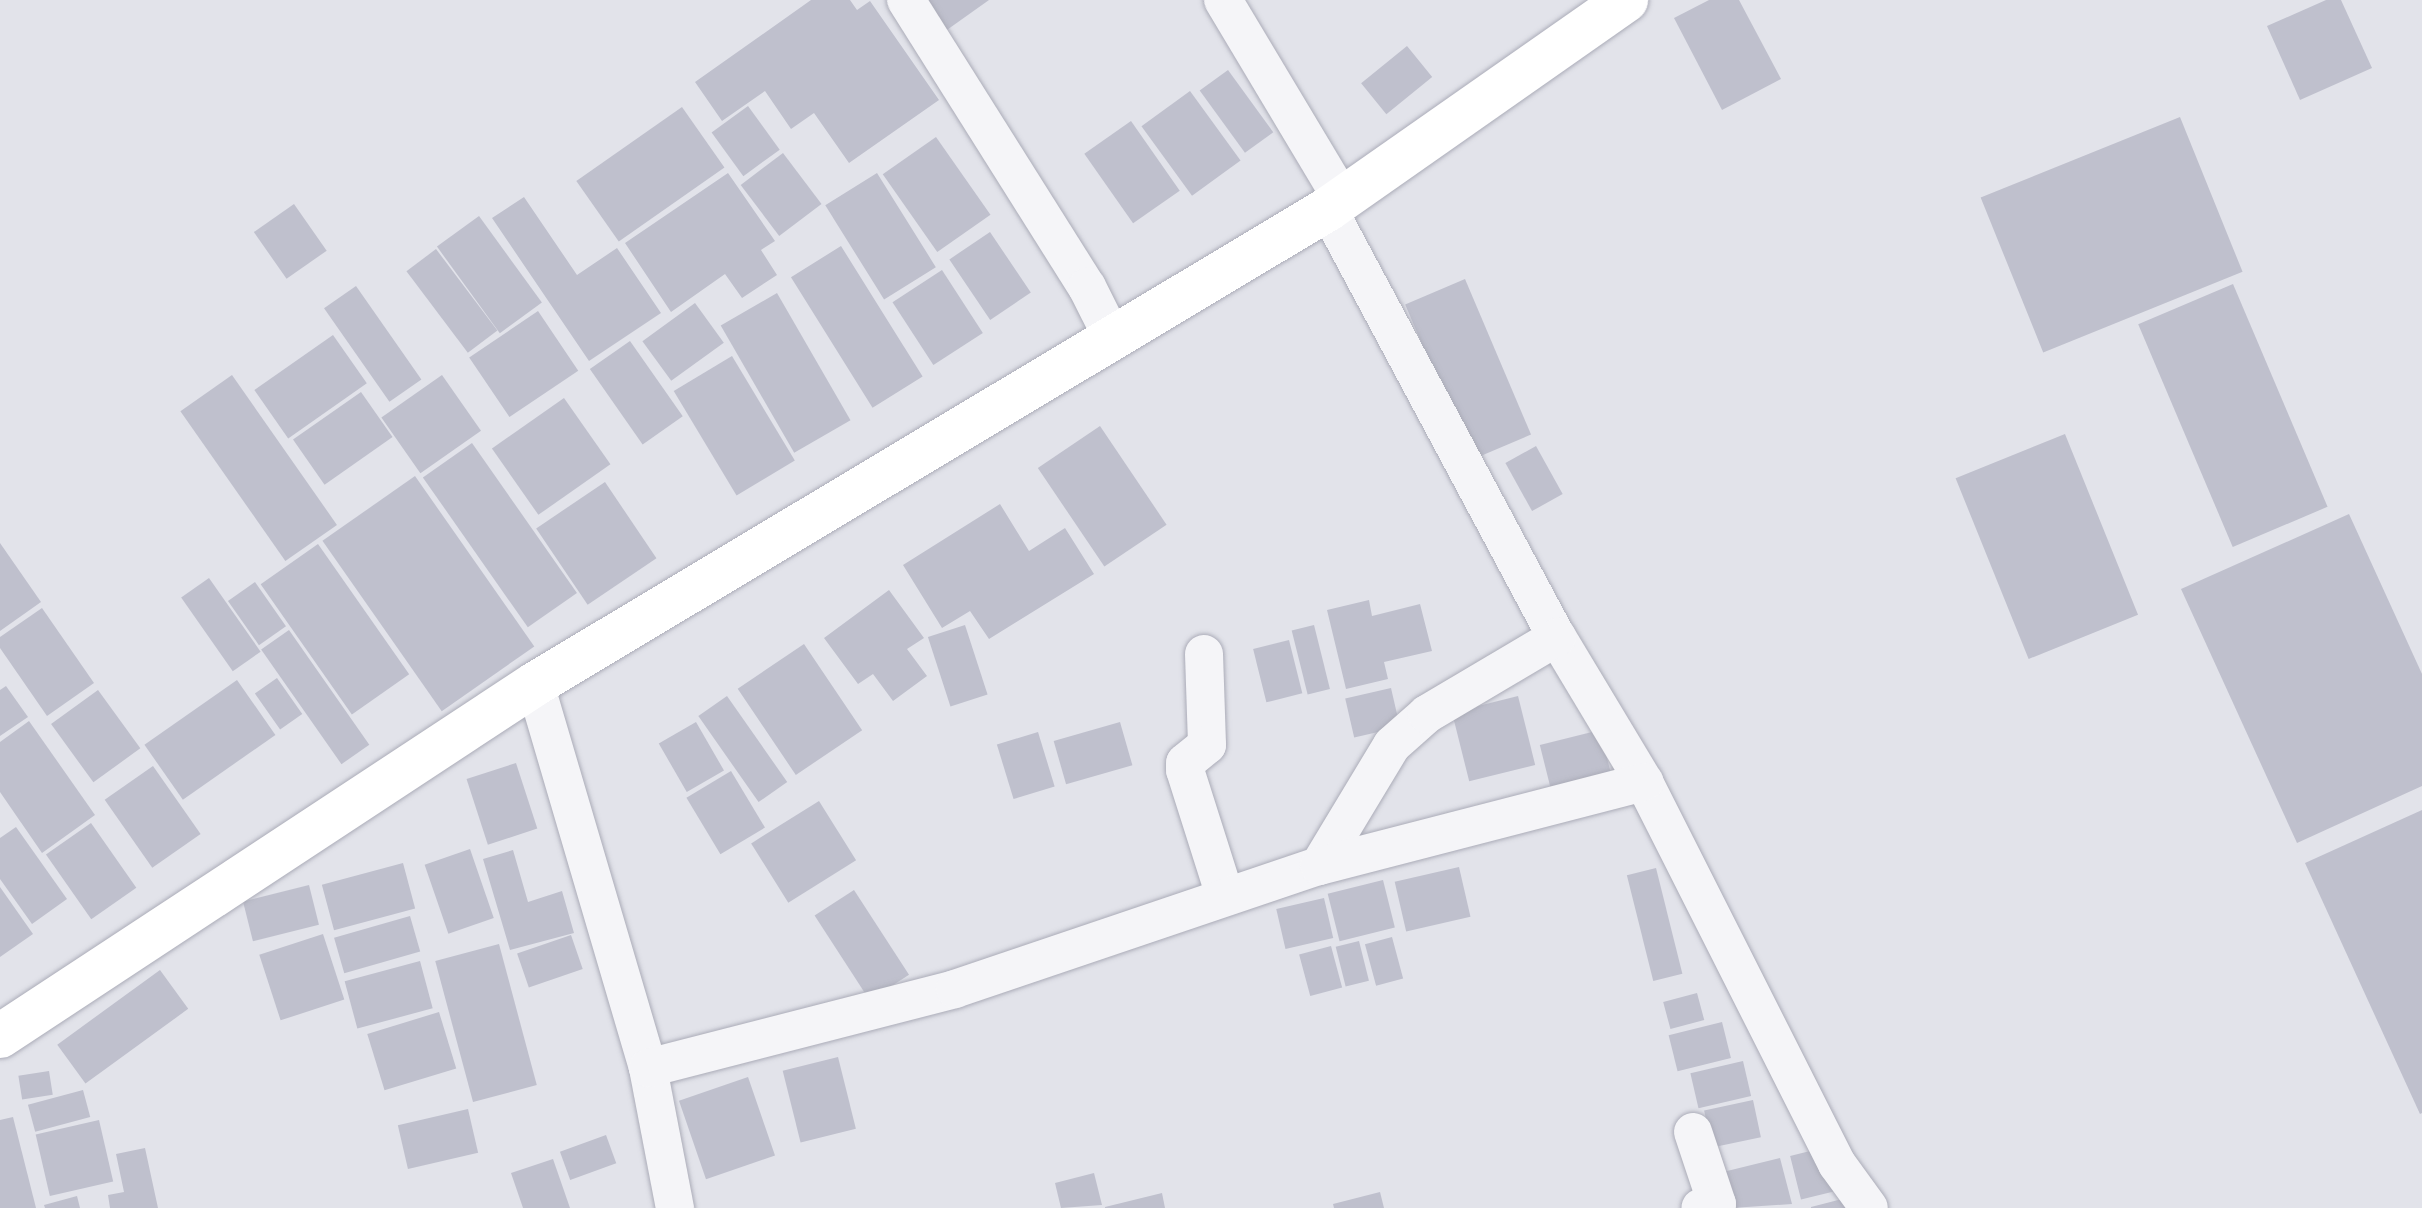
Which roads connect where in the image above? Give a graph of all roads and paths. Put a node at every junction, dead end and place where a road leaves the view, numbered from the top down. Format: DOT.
graph roads {
  1 [pos="906,0"];
  2 [pos="1223,0"];
  3 [pos="1626,0"];
  4 [pos="1335,204"];
  5 [pos="1111,335"];
  6 [pos="1557,637"];
  7 [pos="1204,654"];
  8 [pos="535,684"];
  9 [pos="1644,782"];
  10 [pos="1319,866"];
  11 [pos="1225,896"];
  12 [pos="0,1036"];
  13 [pos="648,1068"];
  14 [pos="1693,1132"];
  15 [pos="1711,1207"];
  16 [pos="675,1208"];
  17 [pos="1869,1208"];
  1 -- 5 [label="street"];
  2 -- 4 [label="street"];
  3 -- 4 [label="main road"];
  4 -- 5 [label="main road"];
  4 -- 6 [label="street"];
  5 -- 8 [label="main road"];
  6 -- 9 [label="street"];
  6 -- 10 [label="street"];
  7 -- 11 [label="street"];
  8 -- 12 [label="main road"];
  8 -- 13 [label="street"];
  9 -- 10 [label="street"];
  9 -- 17 [label="street"];
  10 -- 11 [label="street"];
  11 -- 13 [label="street"];
  13 -- 16 [label="street"];
  14 -- 15 [label="street"];
}
